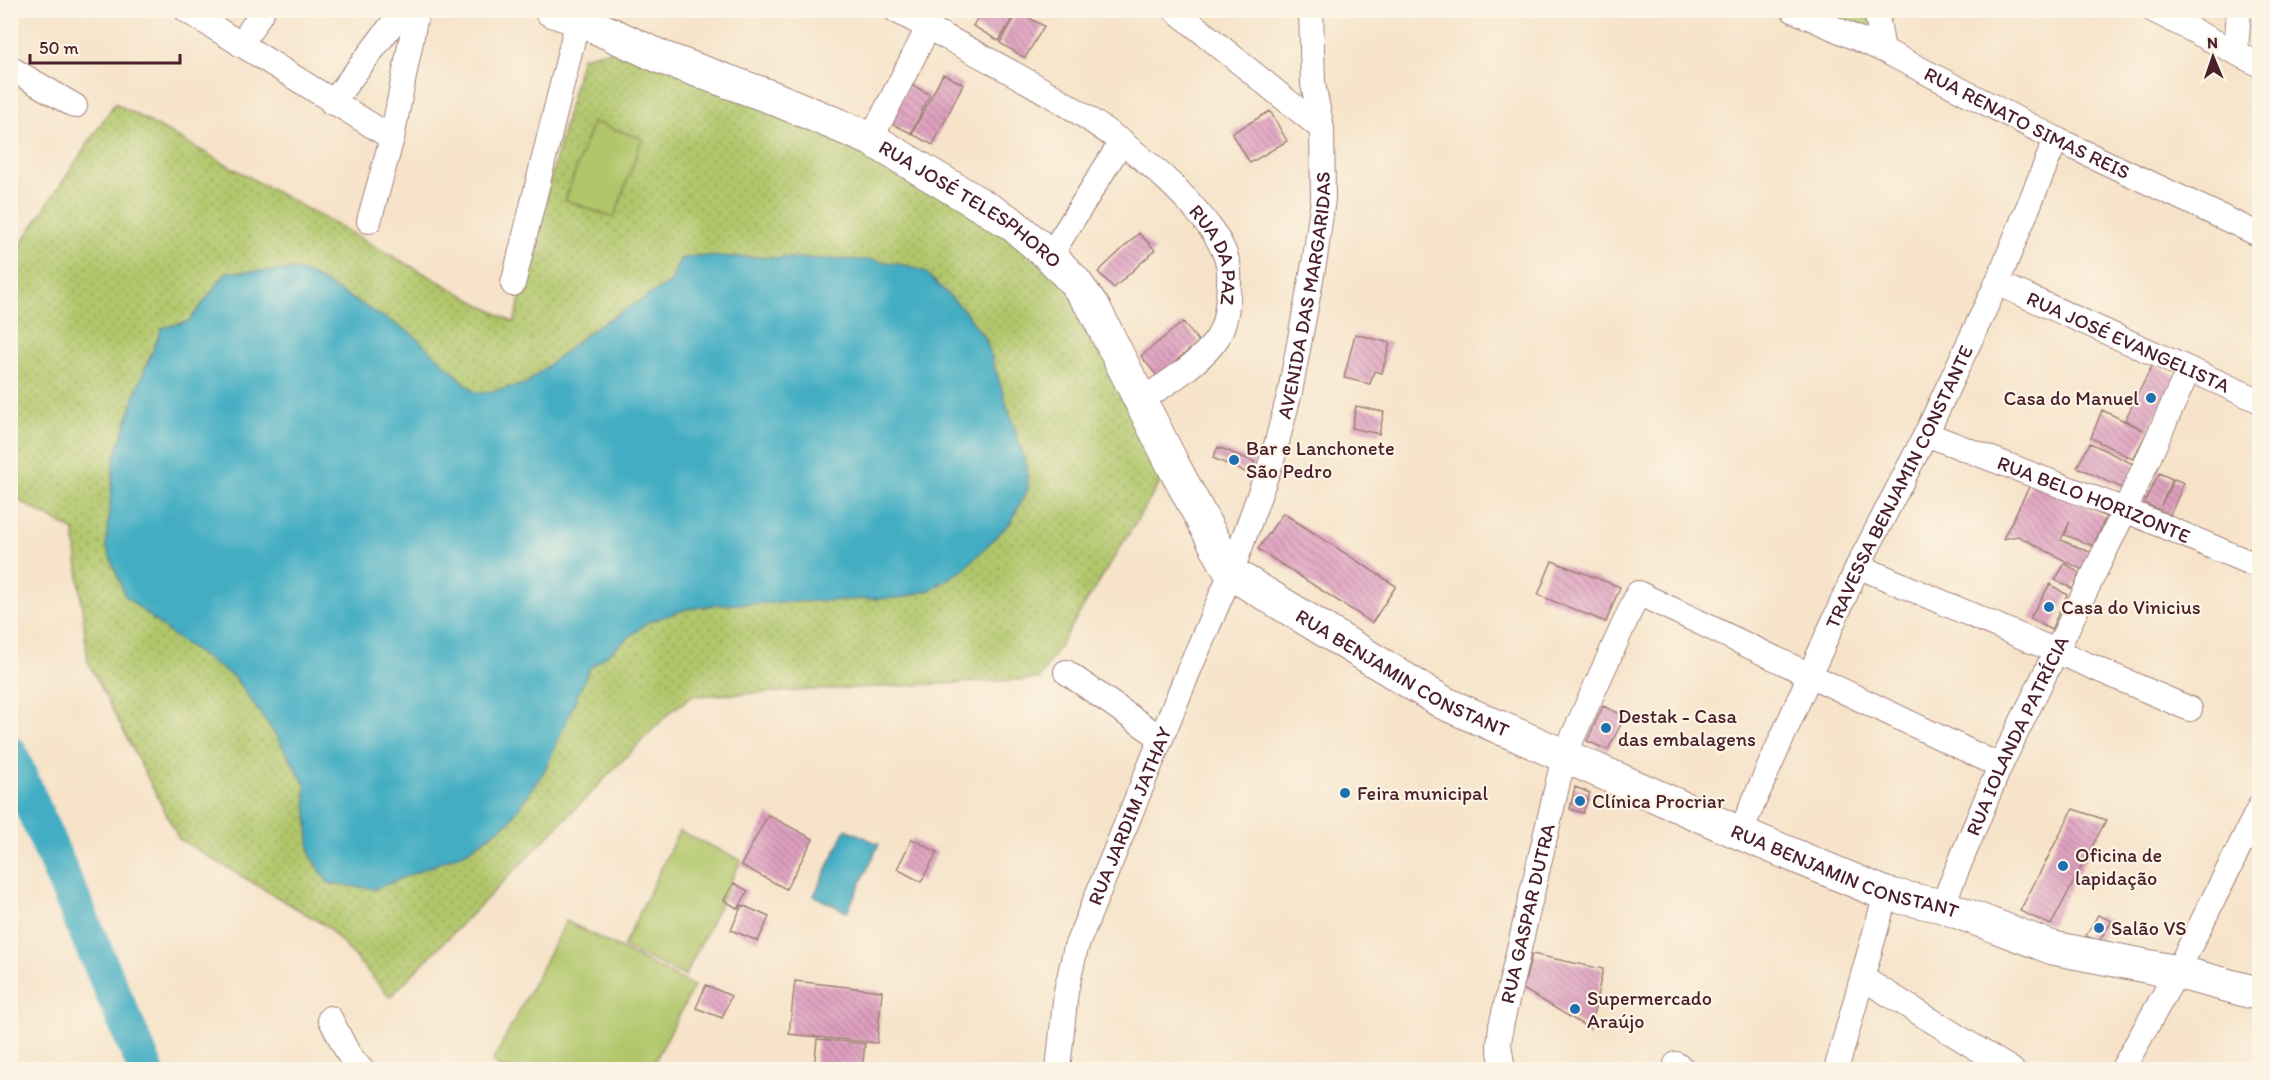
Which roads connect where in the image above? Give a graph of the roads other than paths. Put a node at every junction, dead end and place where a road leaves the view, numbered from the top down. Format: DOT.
graph roads {
  1 [pos="186,10"];
  2 [pos="263,10"];
  3 [pos="403,10"];
  4 [pos="417,10"];
  5 [pos="895,10"];
  6 [pos="1175,10"];
  7 [pos="1311,10"];
  8 [pos="1876,10"];
  9 [pos="2153,10"];
  10 [pos="2239,10"];
  11 [pos="1803,12"];
  12 [pos="565,15"];
  13 [pos="928,28"];
  14 [pos="241,45"];
  15 [pos="1883,50"];
  16 [pos="2236,52"];
  17 [pos="2259,65"];
  18 [pos="10,68"];
  19 [pos="332,103"];
  20 [pos="75,106"];
  21 [pos="1322,129"];
  22 [pos="392,138"];
  23 [pos="871,139"];
  24 [pos="2056,139"];
  25 [pos="1122,141"];
  26 [pos="369,221"];
  27 [pos="2259,235"];
  28 [pos="1050,256"];
  29 [pos="1996,283"];
  30 [pos="513,284"];
  31 [pos="2188,371"];
  32 [pos="1141,400"];
  33 [pos="2259,401"];
  34 [pos="1926,434"];
  35 [pos="2125,510"];
  36 [pos="1858,566"];
  37 [pos="2259,567"];
  38 [pos="1231,573"];
  39 [pos="2055,653"];
  40 [pos="1066,672"];
  41 [pos="1808,676"];
  42 [pos="2190,709"];
  43 [pos="1161,738"];
  44 [pos="1564,756"];
  45 [pos="2000,766"];
  46 [pos="2256,821"];
  47 [pos="1740,833"];
  48 [pos="1886,894"];
  49 [pos="1942,906"];
  50 [pos="2177,972"];
  51 [pos="1864,979"];
  52 [pos="2259,994"];
  53 [pos="330,1018"];
  54 [pos="362,1070"];
  55 [pos="1058,1070"];
  56 [pos="1503,1070"];
  57 [pos="1836,1070"];
  58 [pos="2012,1070"];
  59 [pos="2122,1070"];
  1 -- 14 [label="street"];
  2 -- 14 [label="street"];
  3 -- 19 [label="street"];
  4 -- 22 [label="street"];
  5 -- 13 [label="street, RUA DA PAZ"];
  6 -- 21 [label="street"];
  7 -- 21 [label="street, AVENIDA DAS MARGARIDAS"];
  8 -- 15 [label="street"];
  9 -- 16 [label="street"];
  10 -- 16 [label="street"];
  11 -- 15 [label="street, RUA RENATO SIMAS REIS"];
  12 -- 23 [label="street, RUA JOSÉ TELESPHORO"];
  12 -- 30 [label="street"];
  13 -- 23 [label="street"];
  13 -- 25 [label="street, RUA DA PAZ"];
  14 -- 19 [label="street"];
  15 -- 24 [label="street, RUA RENATO SIMAS REIS"];
  16 -- 17 [label="street"];
  18 -- 20 [label="street"];
  19 -- 22 [label="street"];
  21 -- 38 [label="street, AVENIDA DAS MARGARIDAS"];
  22 -- 26 [label="street"];
  23 -- 28 [label="street, RUA JOSÉ TELESPHORO"];
  24 -- 27 [label="street, RUA RENATO SIMAS REIS"];
  24 -- 29 [label="street, TRAVESSA BENJAMIN CONSTANTE"];
  25 -- 28 [label="street"];
  25 -- 32 [label="street, RUA DA PAZ"];
  28 -- 32 [label="street, RUA JOSÉ TELESPHORO"];
  29 -- 31 [label="street, RUA JOSÉ EVANGELISTA"];
  29 -- 34 [label="street, TRAVESSA BENJAMIN CONSTANTE"];
  31 -- 33 [label="street, RUA JOSÉ EVANGELISTA"];
  31 -- 35 [label="street, RUA IOLANDA PATRÍCIA"];
  32 -- 38 [label="street, RUA JOSÉ TELESPHORO"];
  34 -- 35 [label="street, RUA BELO HORIZONTE"];
  34 -- 36 [label="street, TRAVESSA BENJAMIN CONSTANTE"];
  35 -- 37 [label="street, RUA BELO HORIZONTE"];
  35 -- 39 [label="street, RUA IOLANDA PATRÍCIA"];
  36 -- 39 [label="street"];
  36 -- 41 [label="street, TRAVESSA BENJAMIN CONSTANTE"];
  38 -- 43 [label="street, RUA JARDIM JATHAY"];
  38 -- 44 [label="street, RUA BENJAMIN CONSTANT"];
  39 -- 42 [label="street"];
  39 -- 45 [label="street, RUA IOLANDA PATRÍCIA"];
  40 -- 43 [label="street"];
  41 -- 44 [label="street, RUA GASPAR DUTRA"];
  41 -- 45 [label="street"];
  41 -- 47 [label="street, TRAVESSA BENJAMIN CONSTANTE"];
  43 -- 55 [label="street, RUA JARDIM JATHAY"];
  44 -- 47 [label="street, RUA BENJAMIN CONSTANT"];
  44 -- 56 [label="street, RUA GASPAR DUTRA"];
  45 -- 49 [label="street, RUA IOLANDA PATRÍCIA"];
  46 -- 50 [label="street"];
  47 -- 48 [label="street, RUA BENJAMIN CONSTANT"];
  48 -- 49 [label="street, RUA BENJAMIN CONSTANT"];
  48 -- 51 [label="street"];
  49 -- 50 [label="street, RUA BENJAMIN CONSTANT"];
  50 -- 52 [label="street, RUA BENJAMIN CONSTANT"];
  50 -- 59 [label="street"];
  51 -- 57 [label="street"];
  51 -- 58 [label="street"];
  53 -- 54 [label="street"];
}
